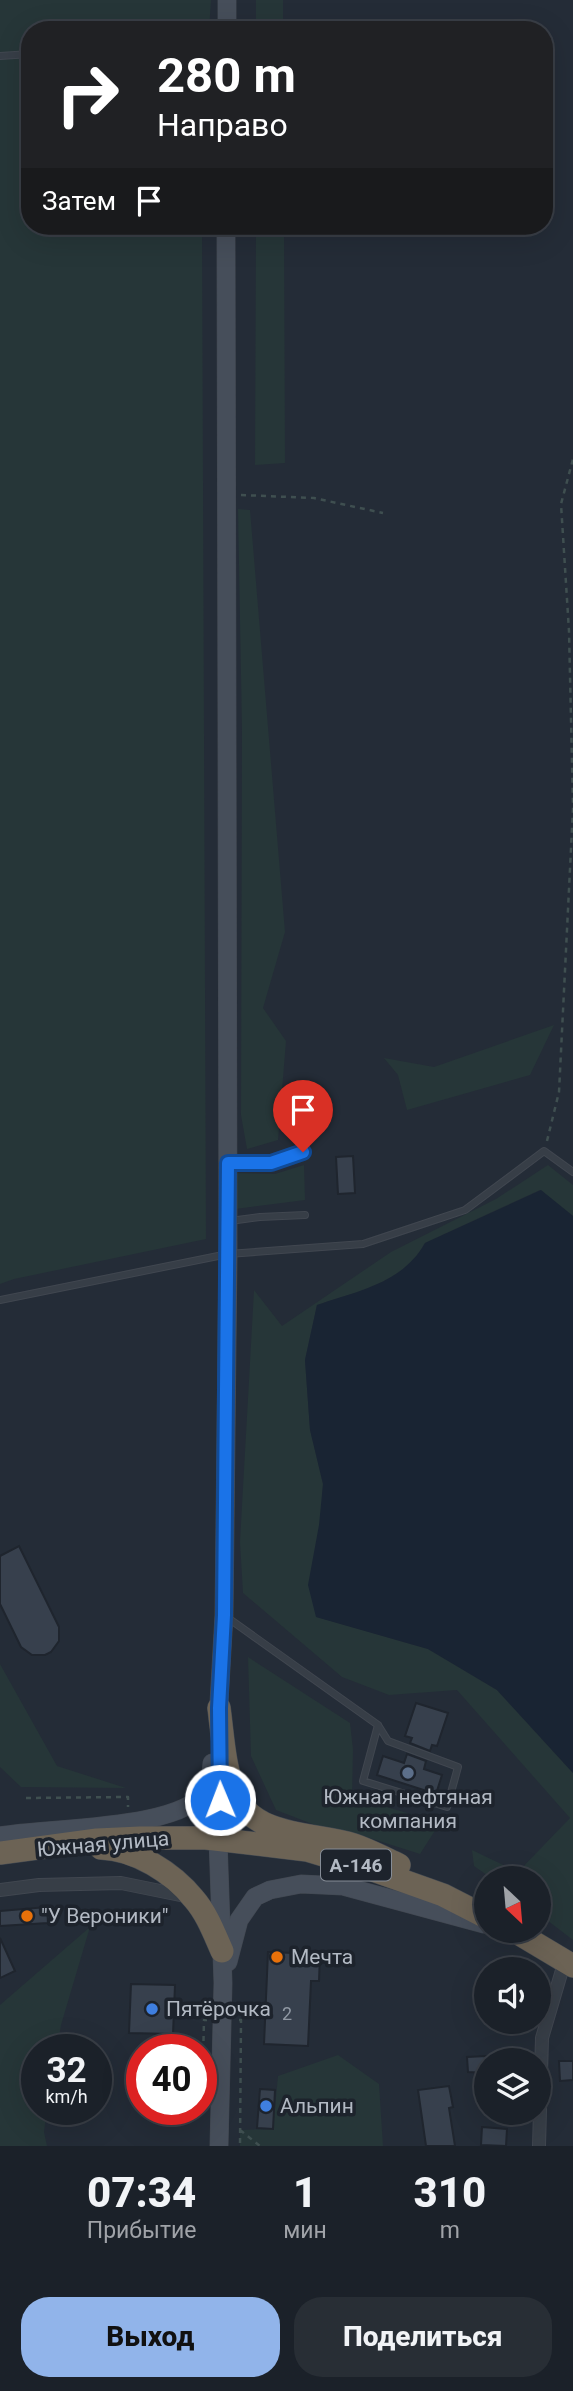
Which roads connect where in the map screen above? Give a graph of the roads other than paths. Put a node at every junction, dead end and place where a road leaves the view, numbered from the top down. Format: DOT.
graph roads {
  1 [pos="227,0"];
  2 [pos="227,21"];
  3 [pos="21,55"];
  4 [pos="0,56"];
  5 [pos="226,235"];
  6 [pos="303,1152"];
  7 [pos="228,1163"];
  8 [pos="573,1172"];
  9 [pos="305,1215"];
  10 [pos="228,1222"];
  11 [pos="228,1254"];
  12 [pos="0,1300"];
  13 [pos="224,1615"];
  14 [pos="218,1718"];
  15 [pos="378,1726"];
  16 [pos="0,1836"];
  17 [pos="218,1839"];
  18 [pos="63,1846"];
  19 [pos="0,1853"];
  20 [pos="0,1890"];
  21 [pos="194,1898"];
  22 [pos="474,1898"];
  23 [pos="474,1911"];
  24 [pos="474,1921"];
  25 [pos="535,1943"];
  26 [pos="222,1951"];
  27 [pos="564,1960"];
  28 [pos="223,1983"];
  29 [pos="219,2146"];
  30 [pos="539,2146"];
  1 -- 2 [label="street"];
  3 -- 4 [label="lane"];
  5 -- 7 [label="street"];
  6 -- 7 [label="lane"];
  7 -- 10 [label="street"];
  8 -- 11 [label="lane"];
  9 -- 10 [label="lane"];
  10 -- 11 [label="street"];
  11 -- 12 [label="lane"];
  11 -- 13 [label="street"];
  13 -- 14 [label="street"];
  13 -- 15 [label="lane"];
  14 -- 16 [label="street"];
  14 -- 17 [label="street"];
  14 -- 22 [label="highway"];
  15 -- 15 [label="lane"];
  17 -- 18 [label="highway, Южная улица / А-146"];
  17 -- 23 [label="highway, Южная улица / А-146"];
  17 -- 26 [label="street"];
  18 -- 19 [label="highway, Южная улица / А-146"];
  18 -- 21 [label="highway"];
  20 -- 21 [label="street, Южная улица"];
  21 -- 26 [label="highway"];
  24 -- 28 [label="street"];
  25 -- 27 [label="highway"];
  26 -- 28 [label="street"];
  27 -- 30 [label="street"];
  28 -- 29 [label="street"];
}
